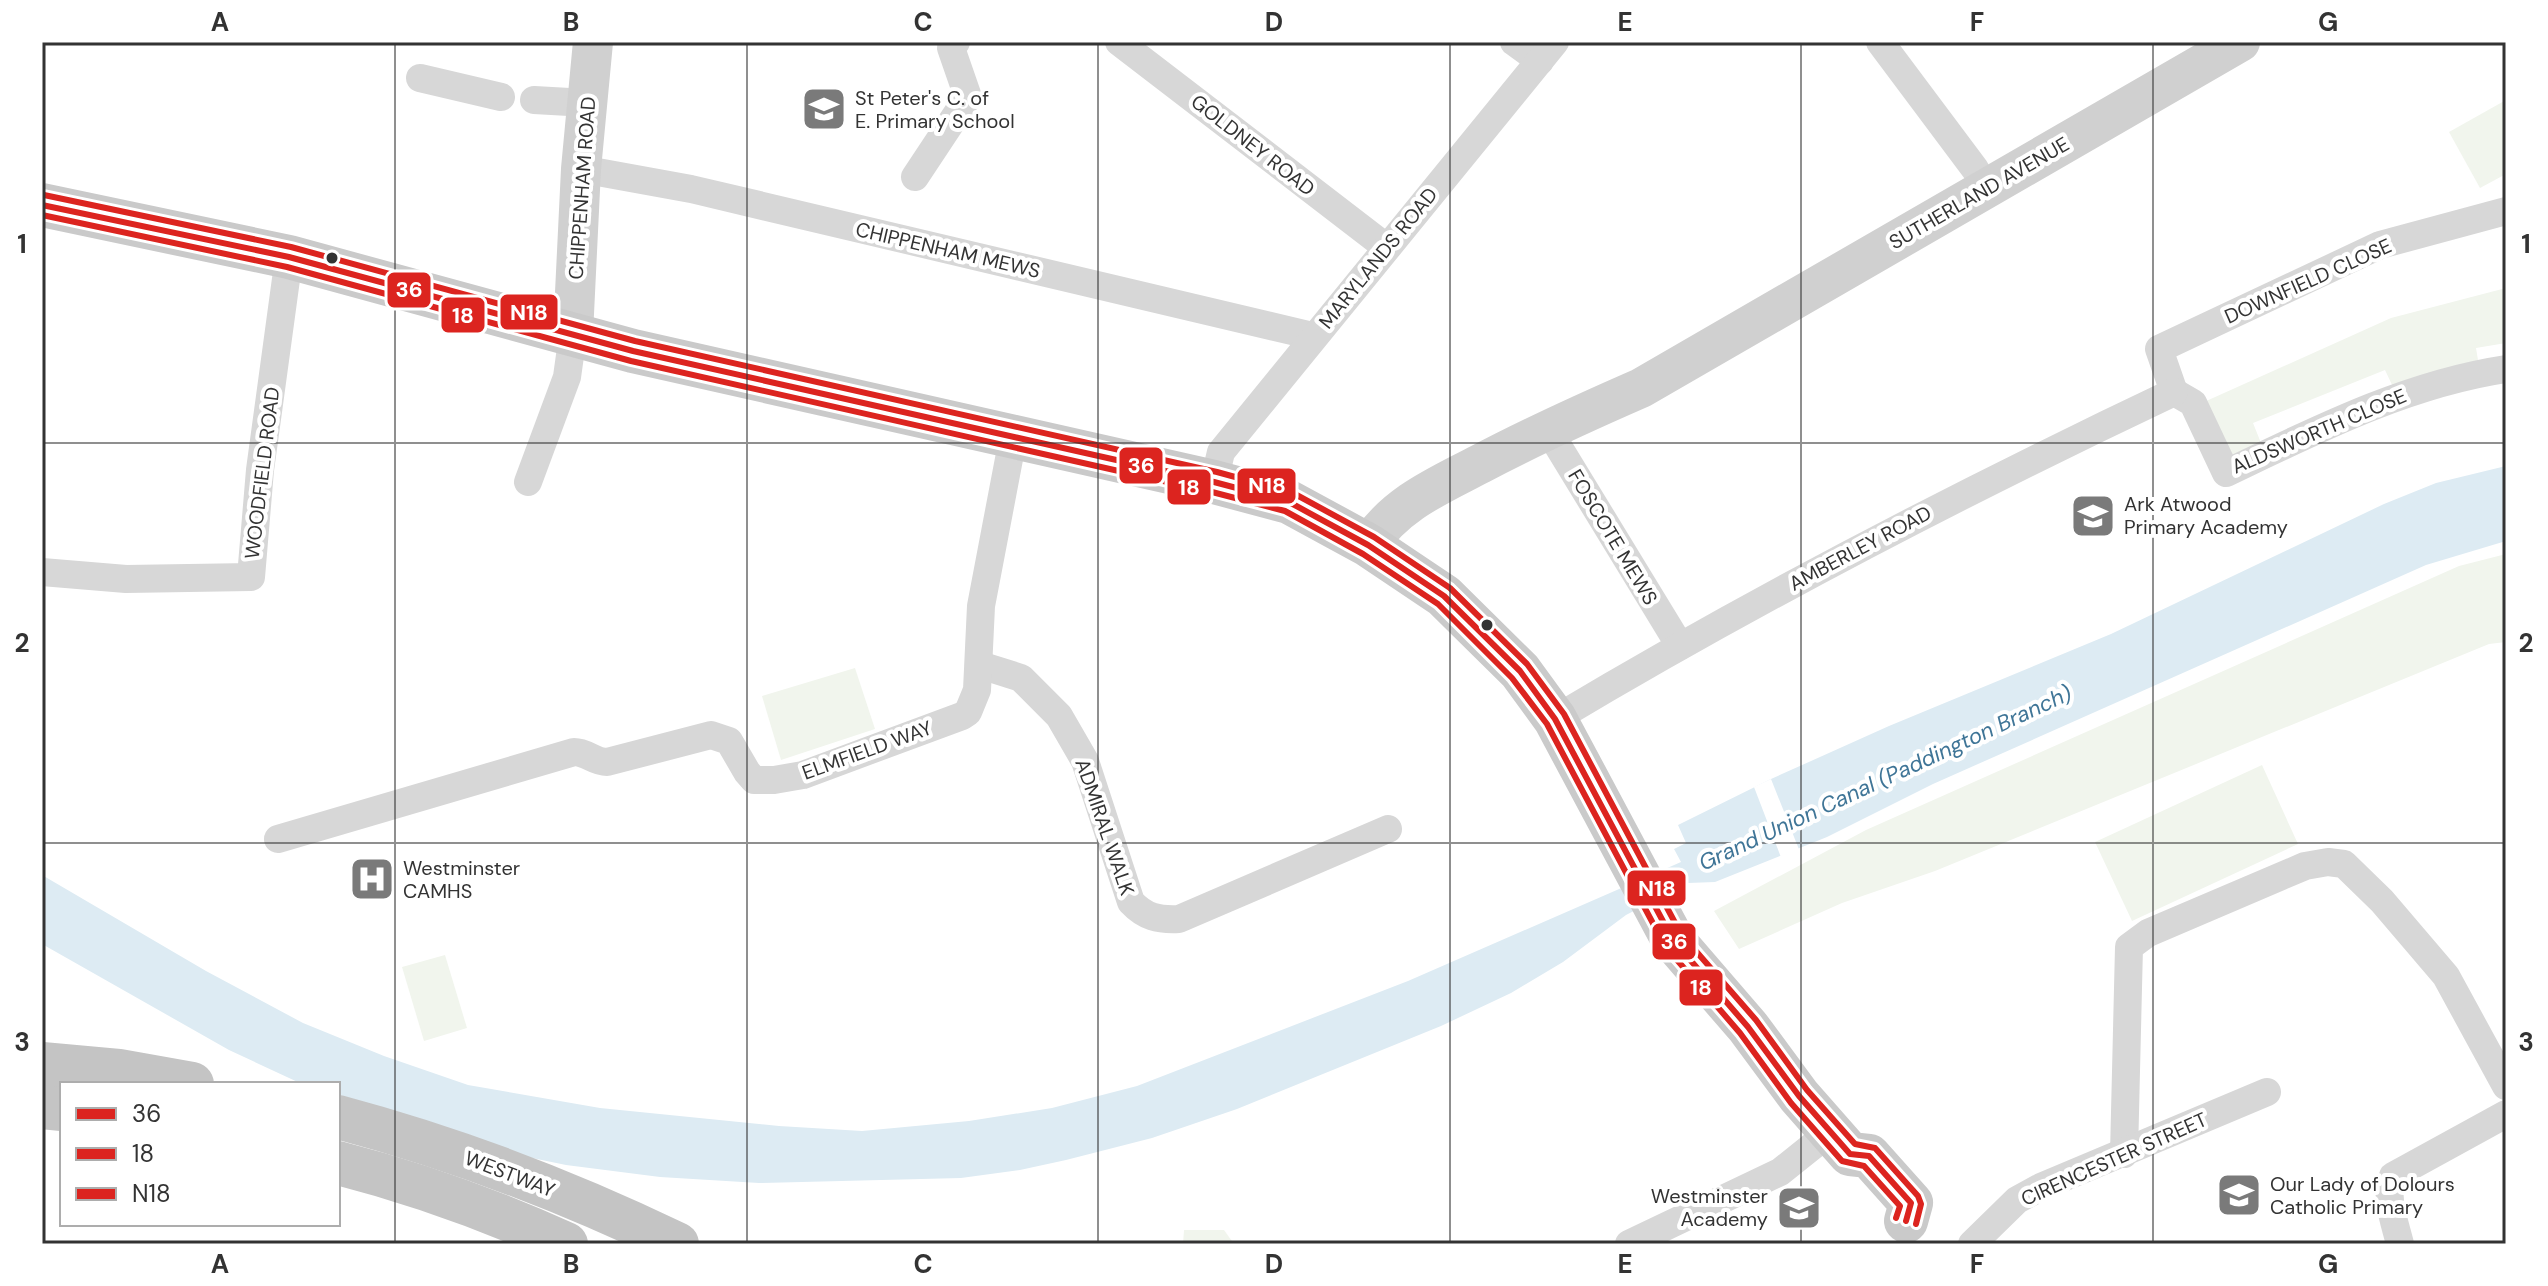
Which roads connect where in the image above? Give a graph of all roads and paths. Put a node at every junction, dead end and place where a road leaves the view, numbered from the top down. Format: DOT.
graph roads {
  1 [pos="593,42"];
  2 [pos="956,42"];
  3 [pos="1119,42"];
  4 [pos="1514,42"];
  5 [pos="1880,42"];
  6 [pos="2219,44"];
  7 [pos="1548,52"];
  8 [pos="420,78"];
  9 [pos="501,97"];
  10 [pos="534,100"];
  11 [pos="587,103"];
  12 [pos="581,169"];
  13 [pos="915,177"];
  14 [pos="1980,178"];
  15 [pos="42,205"];
  16 [pos="2506,211"];
  17 [pos="1386,247"];
  18 [pos="289,257"];
  19 [pos="573,334"];
  20 [pos="1313,336"];
  21 [pos="2506,369"];
  22 [pos="2174,392"];
  23 [pos="1547,428"];
  24 [pos="1013,438"];
  25 [pos="528,482"];
  26 [pos="1214,482"];
  27 [pos="1368,545"];
  28 [pos="42,572"];
  29 [pos="1680,646"];
  30 [pos="980,665"];
  31 [pos="1555,719"];
  32 [pos="1388,829"];
  33 [pos="278,839"];
  34 [pos="42,1064"];
  35 [pos="181,1082"];
  36 [pos="2506,1086"];
  37 [pos="2267,1092"];
  38 [pos="2506,1114"];
  39 [pos="340,1118"];
  40 [pos="1840,1143"];
  41 [pos="2124,1154"];
  42 [pos="340,1164"];
  43 [pos="1917,1232"];
  44 [pos="566,1244"];
  45 [pos="677,1244"];
  46 [pos="1629,1244"];
  47 [pos="1972,1244"];
  48 [pos="2400,1244"];
  1 -- 11 [label="street, CHIPPENHAM ROAD"];
  2 -- 13 [label="street"];
  3 -- 17 [label="street, GOLDNEY ROAD"];
  4 -- 7 [label="street"];
  5 -- 14 [label="street"];
  6 -- 14 [label="street, SUTHERLAND AVENUE"];
  7 -- 17 [label="street, MARYLANDS ROAD"];
  8 -- 9 [label="street"];
  10 -- 11 [label="street"];
  11 -- 12 [label="street, CHIPPENHAM ROAD"];
  12 -- 19 [label="street, CHIPPENHAM ROAD"];
  12 -- 20 [label="street, CHIPPENHAM MEWS"];
  14 -- 23 [label="street, SUTHERLAND AVENUE"];
  15 -- 18 [label="main road"];
  16 -- 22 [label="street, DOWNFIELD CLOSE"];
  17 -- 20 [label="street, MARYLANDS ROAD"];
  18 -- 19 [label="main road"];
  18 -- 28 [label="street, WOODFIELD ROAD"];
  19 -- 24 [label="main road"];
  19 -- 25 [label="street"];
  20 -- 26 [label="street, MARYLANDS ROAD"];
  21 -- 22 [label="street, ALDSWORTH CLOSE"];
  22 -- 29 [label="street, AMBERLEY ROAD"];
  23 -- 27 [label="street, SUTHERLAND AVENUE"];
  23 -- 29 [label="street, FOSCOTE MEWS"];
  24 -- 26 [label="main road"];
  24 -- 30 [label="street, ELMFIELD WAY"];
  26 -- 27 [label="main road"];
  27 -- 31 [label="main road"];
  29 -- 31 [label="street, AMBERLEY ROAD"];
  30 -- 32 [label="street, ADMIRAL WALK"];
  30 -- 33 [label="street, ELMFIELD WAY"];
  31 -- 40 [label="main road"];
  34 -- 35 [label="highway"];
  36 -- 41 [label="street"];
  37 -- 41 [label="street, CIRENCESTER STREET"];
  38 -- 48 [label="street"];
  39 -- 45 [label="highway, WESTWAY"];
  40 -- 43 [label="main road"];
  40 -- 46 [label="street"];
  41 -- 47 [label="street, CIRENCESTER STREET"];
  42 -- 44 [label="highway"];
}
